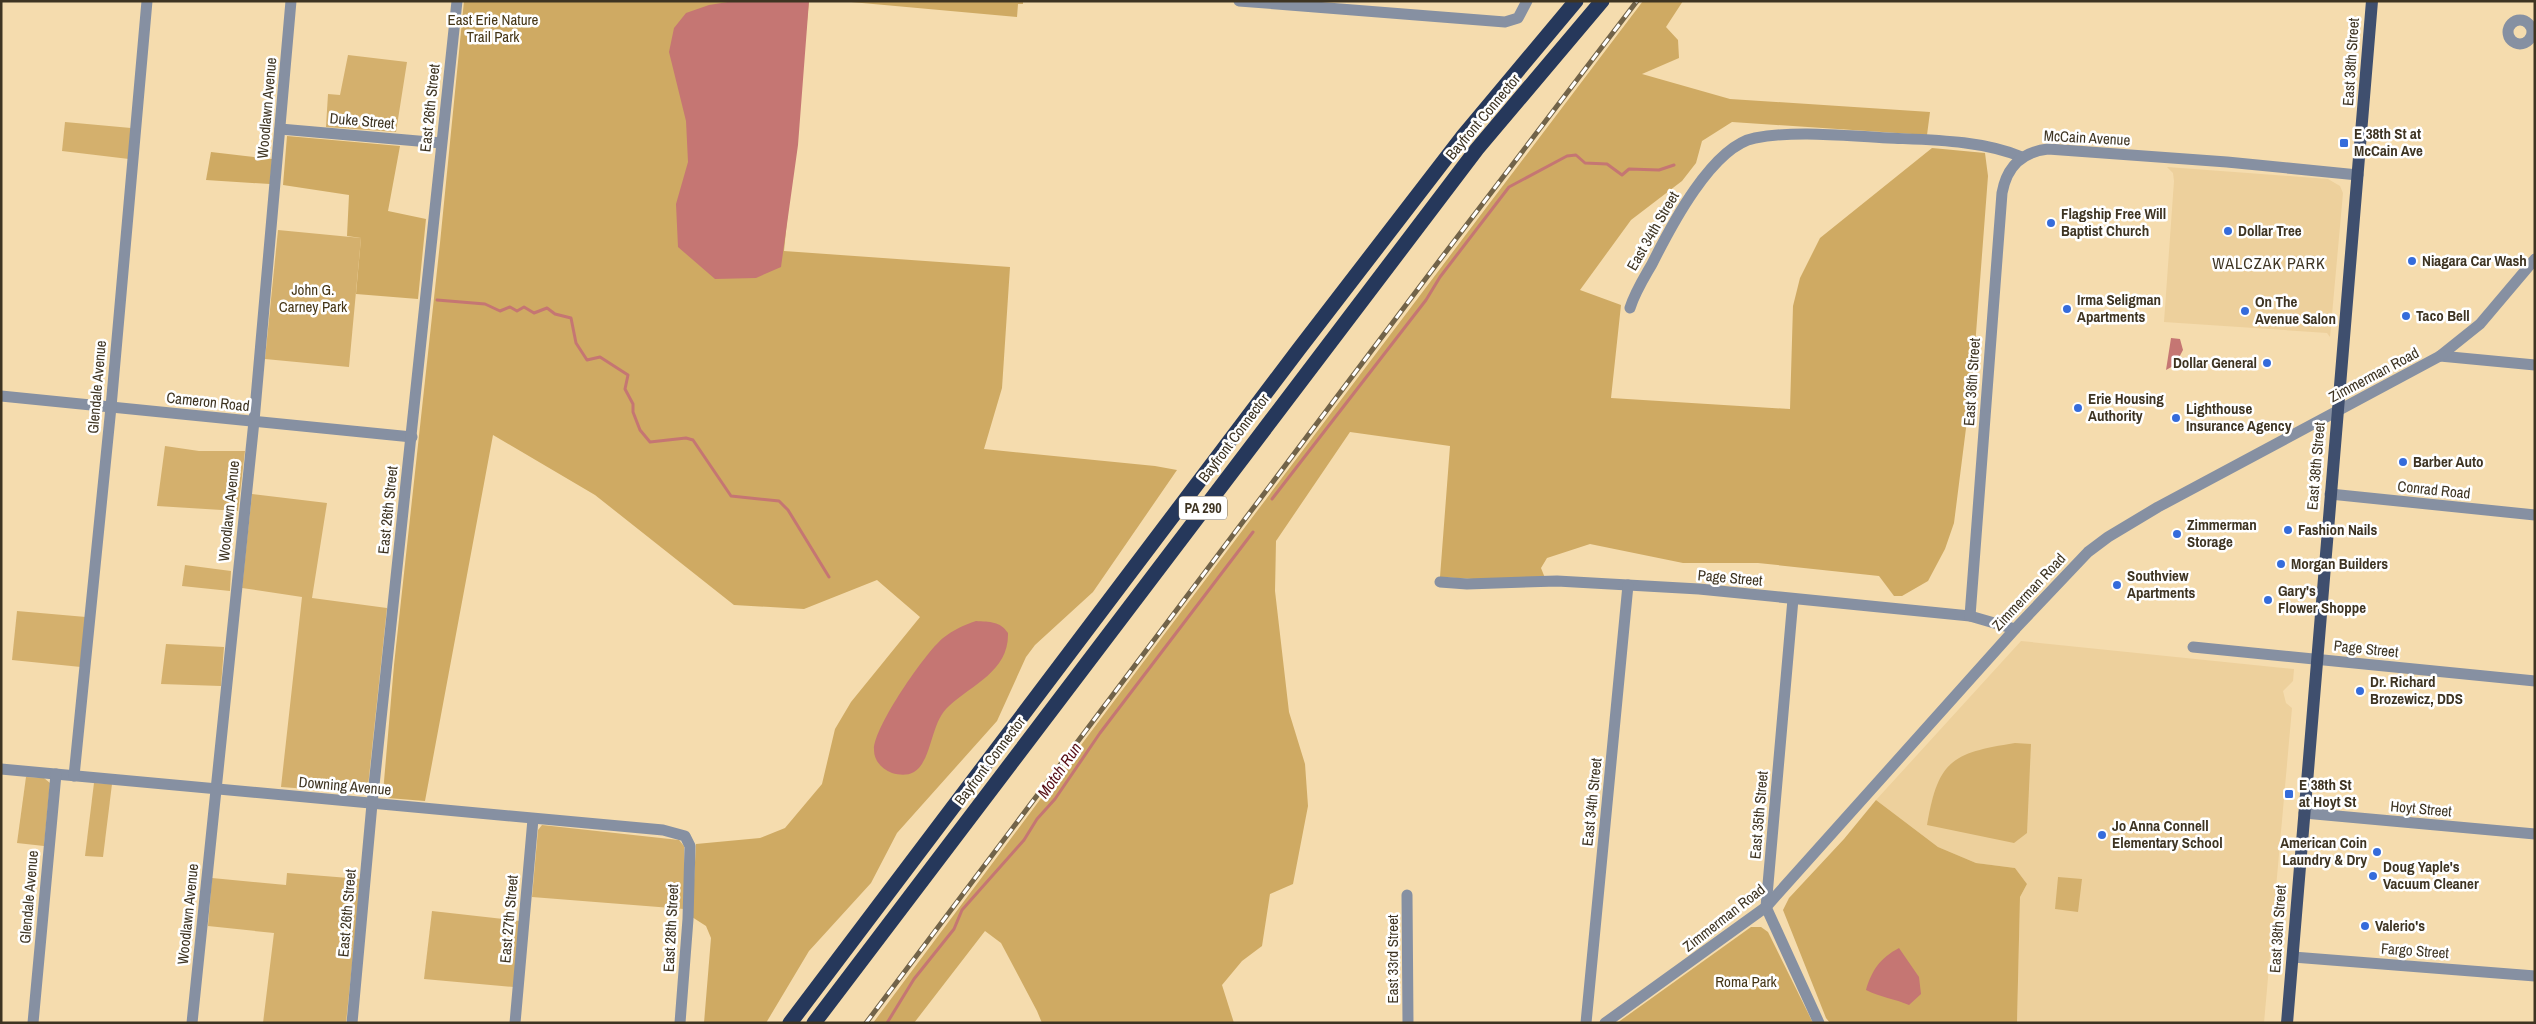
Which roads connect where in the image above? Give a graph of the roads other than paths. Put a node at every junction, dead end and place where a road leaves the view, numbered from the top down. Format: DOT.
graph roads {
  1 [pos="147,1"];
  2 [pos="291,1"];
  3 [pos="456,1"];
  4 [pos="1239,1"];
  5 [pos="1527,1"];
  6 [pos="1576,1"];
  7 [pos="1602,1"];
  8 [pos="2372,1"];
  9 [pos="280,129"];
  10 [pos="442,143"];
  11 [pos="2022,157"];
  12 [pos="2358,175"];
  13 [pos="2535,259"];
  14 [pos="1630,308"];
  15 [pos="2440,356"];
  16 [pos="2535,365"];
  17 [pos="1,396"];
  18 [pos="111,407"];
  19 [pos="2338,411"];
  20 [pos="254,421"];
  21 [pos="412,437"];
  22 [pos="2330,494"];
  23 [pos="2535,515"];
  24 [pos="1440,582"];
  25 [pos="1628,585"];
  26 [pos="1793,599"];
  27 [pos="1970,616"];
  28 [pos="2015,629"];
  29 [pos="2193,647"];
  30 [pos="2316,660"];
  31 [pos="2535,681"];
  32 [pos="1,769"];
  33 [pos="56,774"];
  34 [pos="74,776"];
  35 [pos="216,789"];
  36 [pos="372,804"];
  37 [pos="2304,813"];
  38 [pos="533,819"];
  39 [pos="2535,834"];
  40 [pos="686,836"];
  41 [pos="1407,895"];
  42 [pos="1766,907"];
  43 [pos="2293,957"];
  44 [pos="2535,976"];
  45 [pos="33,1023"];
  46 [pos="192,1023"];
  47 [pos="352,1023"];
  48 [pos="515,1023"];
  49 [pos="680,1023"];
  50 [pos="790,1023"];
  51 [pos="814,1023"];
  52 [pos="1408,1023"];
  53 [pos="1586,1023"];
  54 [pos="1604,1023"];
  55 [pos="1819,1023"];
  56 [pos="2287,1023"];
  1 -- 18 [label="street, Glendale Avenue"];
  2 -- 9 [label="street, Woodlawn Avenue"];
  3 -- 10 [label="street, East 26th Street"];
  4 -- 5 [label="street"];
  6 -- 50 [label="highway, Bayfront Connector / PA 290"];
  7 -- 51 [label="highway, Bayfront Connector / PA 290"];
  8 -- 12 [label="main road, East 38th Street"];
  9 -- 10 [label="street, Duke Street"];
  9 -- 20 [label="street, Woodlawn Avenue"];
  10 -- 21 [label="street, East 26th Street"];
  11 -- 12 [label="street, McCain Avenue"];
  11 -- 14 [label="street, East 34th Street"];
  11 -- 27 [label="street, East 36th Street"];
  12 -- 19 [label="main road, East 38th Street"];
  13 -- 15 [label="street, Zimmerman Road"];
  15 -- 16 [label="street"];
  15 -- 19 [label="street, Zimmerman Road"];
  17 -- 18 [label="street, Cameron Road"];
  18 -- 20 [label="street, Cameron Road"];
  18 -- 34 [label="street, Glendale Avenue"];
  19 -- 22 [label="main road, East 38th Street"];
  19 -- 28 [label="street, Zimmerman Road"];
  20 -- 21 [label="street, Cameron Road"];
  20 -- 35 [label="street, Woodlawn Avenue"];
  21 -- 36 [label="street, East 26th Street"];
  22 -- 23 [label="street, Conrad Road"];
  22 -- 30 [label="main road, East 38th Street"];
  24 -- 25 [label="street, Page Street"];
  25 -- 26 [label="street, Page Street"];
  25 -- 53 [label="street, East 34th Street"];
  26 -- 27 [label="street, Page Street"];
  26 -- 42 [label="street, East 35th Street"];
  27 -- 28 [label="street, Page Street"];
  28 -- 42 [label="street, Zimmerman Road"];
  29 -- 30 [label="street, Page Street"];
  30 -- 31 [label="street, Page Street"];
  30 -- 37 [label="main road, East 38th Street"];
  32 -- 33 [label="street, Downing Avenue"];
  33 -- 34 [label="street, Downing Avenue"];
  33 -- 45 [label="street, Glendale Avenue"];
  34 -- 35 [label="street, Downing Avenue"];
  35 -- 36 [label="street, Downing Avenue"];
  35 -- 46 [label="street, Woodlawn Avenue"];
  36 -- 38 [label="street, Downing Avenue"];
  36 -- 47 [label="street, East 26th Street"];
  37 -- 39 [label="street, Hoyt Street"];
  37 -- 43 [label="main road, East 38th Street"];
  38 -- 40 [label="street, Downing Avenue"];
  38 -- 48 [label="street, East 27th Street"];
  40 -- 49 [label="street, East 28th Street"];
  41 -- 52 [label="street, East 33rd Street"];
  42 -- 54 [label="street, Zimmerman Road"];
  42 -- 55 [label="street, East 35th Street"];
  43 -- 44 [label="street, Fargo Street"];
  43 -- 56 [label="main road, East 38th Street"];
}
